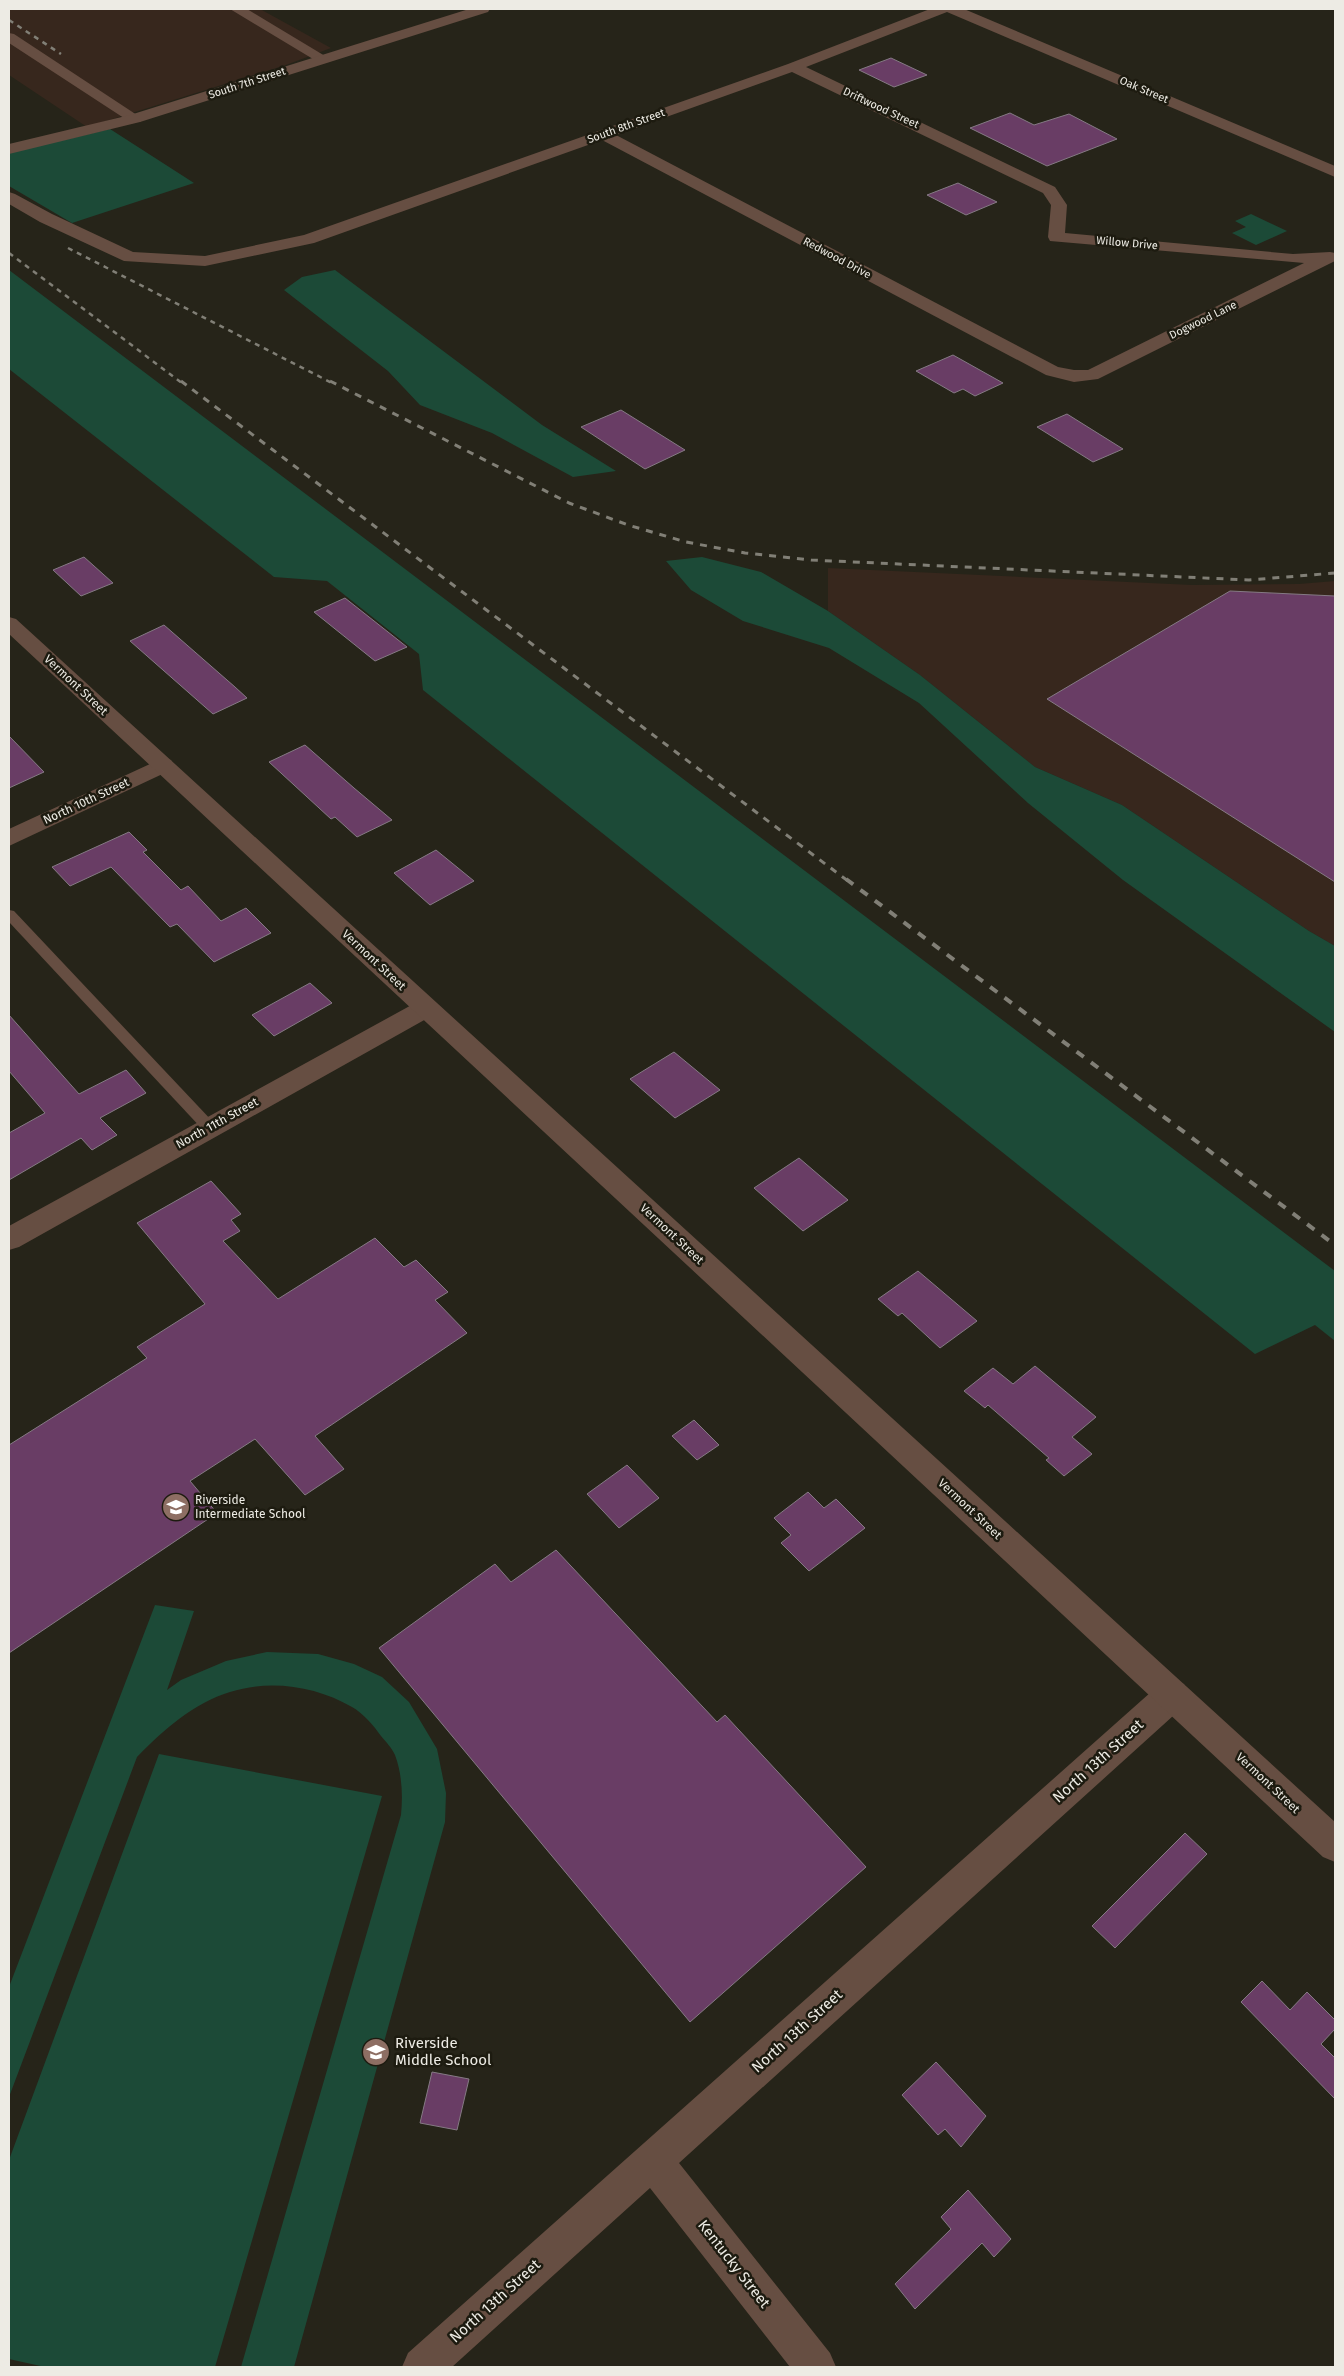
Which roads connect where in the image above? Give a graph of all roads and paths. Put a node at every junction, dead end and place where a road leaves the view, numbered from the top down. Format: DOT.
graph roads {
  1 [pos="237,9"];
  2 [pos="482,9"];
  3 [pos="942,9"];
  4 [pos="952,9"];
  5 [pos="9,36"];
  6 [pos="323,59"];
  7 [pos="793,66"];
  8 [pos="135,119"];
  9 [pos="602,134"];
  10 [pos="9,149"];
  11 [pos="969,150"];
  12 [pos="1335,172"];
  13 [pos="9,197"];
  14 [pos="1332,256"];
  15 [pos="1074,376"];
  16 [pos="9,623"];
  17 [pos="163,765"];
  18 [pos="9,838"];
  19 [pos="9,914"];
  20 [pos="426,1008"];
  21 [pos="209,1127"];
  22 [pos="9,1239"];
  23 [pos="1172,1695"];
  24 [pos="1335,1845"];
  25 [pos="652,2160"];
  26 [pos="422,2367"];
  27 [pos="816,2367"];
  1 -- 6 [label="street"];
  2 -- 6 [label="street, South 7th Street"];
  3 -- 7 [label="street, South 8th Street"];
  4 -- 12 [label="street, Oak Street"];
  5 -- 8 [label="street"];
  6 -- 8 [label="street, South 7th Street"];
  7 -- 9 [label="street, South 8th Street"];
  7 -- 11 [label="street, Driftwood Street"];
  8 -- 10 [label="street, South 7th Street"];
  9 -- 13 [label="street, South 8th Street"];
  9 -- 15 [label="street, Redwood Drive"];
  11 -- 14 [label="street, Willow Drive"];
  14 -- 15 [label="street, Dogwood Lane"];
  16 -- 17 [label="street, Vermont Street"];
  17 -- 18 [label="street, North 10th Street"];
  17 -- 20 [label="street, Vermont Street"];
  19 -- 21 [label="lane"];
  20 -- 21 [label="street, North 11th Street"];
  20 -- 23 [label="street, Vermont Street"];
  21 -- 22 [label="street, North 11th Street"];
  23 -- 24 [label="street, Vermont Street"];
  23 -- 25 [label="street, North 13th Street"];
  25 -- 26 [label="street, North 13th Street"];
  25 -- 27 [label="street, Kentucky Street"];
}
